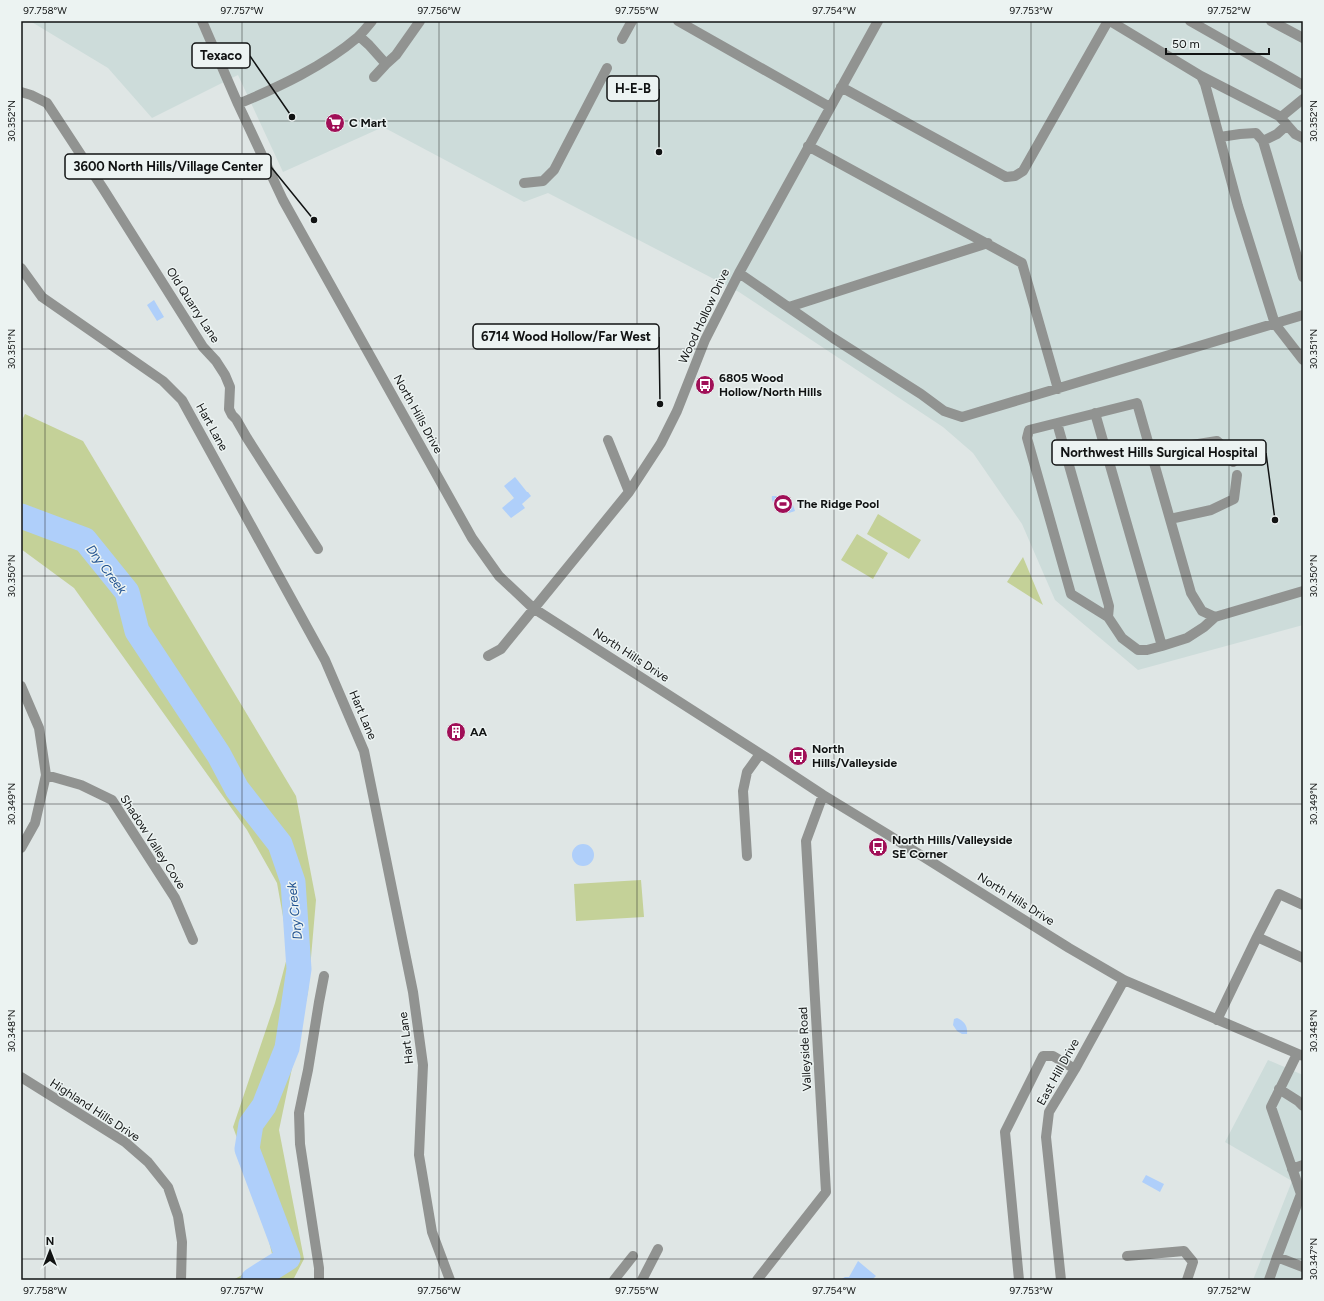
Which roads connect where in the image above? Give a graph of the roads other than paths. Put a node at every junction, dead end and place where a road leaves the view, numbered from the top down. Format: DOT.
graph roads {
  1 [pos="202,21"];
  2 [pos="372,21"];
  3 [pos="420,21"];
  4 [pos="632,21"];
  5 [pos="678,21"];
  6 [pos="878,21"];
  7 [pos="1109,21"];
  8 [pos="1190,21"];
  9 [pos="1271,21"];
  10 [pos="359,36"];
  11 [pos="1303,38"];
  12 [pos="622,39"];
  13 [pos="386,64"];
  14 [pos="607,68"];
  15 [pos="1201,76"];
  16 [pos="374,77"];
  17 [pos="1303,85"];
  18 [pos="841,87"];
  19 [pos="21,92"];
  20 [pos="1303,100"];
  21 [pos="238,104"];
  22 [pos="830,107"];
  23 [pos="1284,121"];
  24 [pos="1220,137"];
  25 [pos="1303,138"];
  26 [pos="1263,141"];
  27 [pos="808,146"];
  28 [pos="524,183"];
  29 [pos="988,243"];
  30 [pos="21,268"];
  31 [pos="739,273"];
  32 [pos="1303,277"];
  33 [pos="789,307"];
  34 [pos="1303,315"];
  35 [pos="1275,324"];
  36 [pos="1303,360"];
  37 [pos="1058,389"];
  38 [pos="1095,413"];
  39 [pos="1057,423"];
  40 [pos="608,440"];
  41 [pos="1152,458"];
  42 [pos="1233,462"];
  43 [pos="1237,475"];
  44 [pos="629,492"];
  45 [pos="1170,519"];
  46 [pos="318,549"];
  47 [pos="1303,591"];
  48 [pos="534,608"];
  49 [pos="1108,617"];
  50 [pos="1216,617"];
  51 [pos="1162,646"];
  52 [pos="488,656"];
  53 [pos="21,686"];
  54 [pos="760,754"];
  55 [pos="46,774"];
  56 [pos="823,796"];
  57 [pos="21,848"];
  58 [pos="747,856"];
  59 [pos="1303,905"];
  60 [pos="1257,936"];
  61 [pos="193,940"];
  62 [pos="1303,958"];
  63 [pos="324,976"];
  64 [pos="1124,980"];
  65 [pos="1217,1020"];
  66 [pos="1300,1055"];
  67 [pos="1075,1069"];
  68 [pos="21,1077"];
  69 [pos="1279,1090"];
  70 [pos="1303,1106"];
  71 [pos="1303,1165"];
  72 [pos="1292,1169"];
  73 [pos="658,1249"];
  74 [pos="633,1256"];
  75 [pos="1127,1256"];
  76 [pos="1277,1257"];
  77 [pos="1303,1267"];
  78 [pos="181,1280"];
  79 [pos="319,1280"];
  80 [pos="450,1280"];
  81 [pos="614,1280"];
  82 [pos="642,1280"];
  83 [pos="757,1280"];
  84 [pos="1019,1280"];
  85 [pos="1061,1280"];
  86 [pos="1187,1280"];
  87 [pos="1269,1280"];
  1 -- 21 [label="street, North Hills Drive"];
  2 -- 10 [label="street"];
  3 -- 13 [label="street"];
  4 -- 12 [label="street"];
  5 -- 22 [label="street"];
  6 -- 18 [label="street, Wood Hollow Drive"];
  7 -- 15 [label="street"];
  7 -- 18 [label="street"];
  8 -- 17 [label="street"];
  9 -- 11 [label="street"];
  10 -- 13 [label="street"];
  10 -- 21 [label="street"];
  13 -- 16 [label="street"];
  14 -- 28 [label="street"];
  15 -- 23 [label="street"];
  15 -- 24 [label="street"];
  18 -- 22 [label="street, Wood Hollow Drive"];
  19 -- 46 [label="street, Old Quarry Lane"];
  20 -- 23 [label="street"];
  21 -- 48 [label="street, North Hills Drive"];
  22 -- 27 [label="street, Wood Hollow Drive"];
  23 -- 25 [label="street"];
  23 -- 26 [label="street"];
  24 -- 26 [label="street"];
  24 -- 35 [label="street"];
  26 -- 32 [label="street"];
  27 -- 29 [label="street"];
  27 -- 31 [label="street, Wood Hollow Drive"];
  29 -- 33 [label="street"];
  29 -- 37 [label="street"];
  30 -- 80 [label="street, Hart Lane"];
  31 -- 33 [label="street"];
  31 -- 44 [label="street, Wood Hollow Drive"];
  33 -- 37 [label="street"];
  34 -- 35 [label="street"];
  35 -- 36 [label="street"];
  35 -- 37 [label="street"];
  38 -- 39 [label="street"];
  38 -- 41 [label="street"];
  38 -- 51 [label="street"];
  39 -- 49 [label="street"];
  39 -- 49 [label="street"];
  40 -- 44 [label="street"];
  41 -- 42 [label="street"];
  41 -- 45 [label="street"];
  43 -- 45 [label="street"];
  44 -- 48 [label="street, Wood Hollow Drive"];
  45 -- 50 [label="street"];
  47 -- 50 [label="street"];
  48 -- 52 [label="street, Wood Hollow Drive"];
  48 -- 54 [label="street, North Hills Drive"];
  49 -- 51 [label="street"];
  50 -- 51 [label="street"];
  53 -- 55 [label="street"];
  54 -- 56 [label="street, North Hills Drive"];
  54 -- 58 [label="street"];
  55 -- 57 [label="street"];
  55 -- 61 [label="street, Shadow Valley Cove"];
  56 -- 64 [label="street, North Hills Drive"];
  56 -- 83 [label="street, Valleyside Road"];
  59 -- 60 [label="street"];
  60 -- 62 [label="street"];
  60 -- 65 [label="street"];
  63 -- 79 [label="street"];
  64 -- 65 [label="street, North Hills Drive"];
  64 -- 67 [label="street, East Hill Drive"];
  65 -- 66 [label="street, North Hills Drive"];
  66 -- 69 [label="street"];
  67 -- 84 [label="street"];
  67 -- 85 [label="street, East Hill Drive"];
  68 -- 78 [label="street, Highland Hills Drive"];
  69 -- 70 [label="street"];
  69 -- 72 [label="street"];
  71 -- 72 [label="street"];
  72 -- 76 [label="street"];
  73 -- 82 [label="street"];
  74 -- 81 [label="street"];
  75 -- 86 [label="street"];
  76 -- 77 [label="street"];
  76 -- 87 [label="street"];
}
